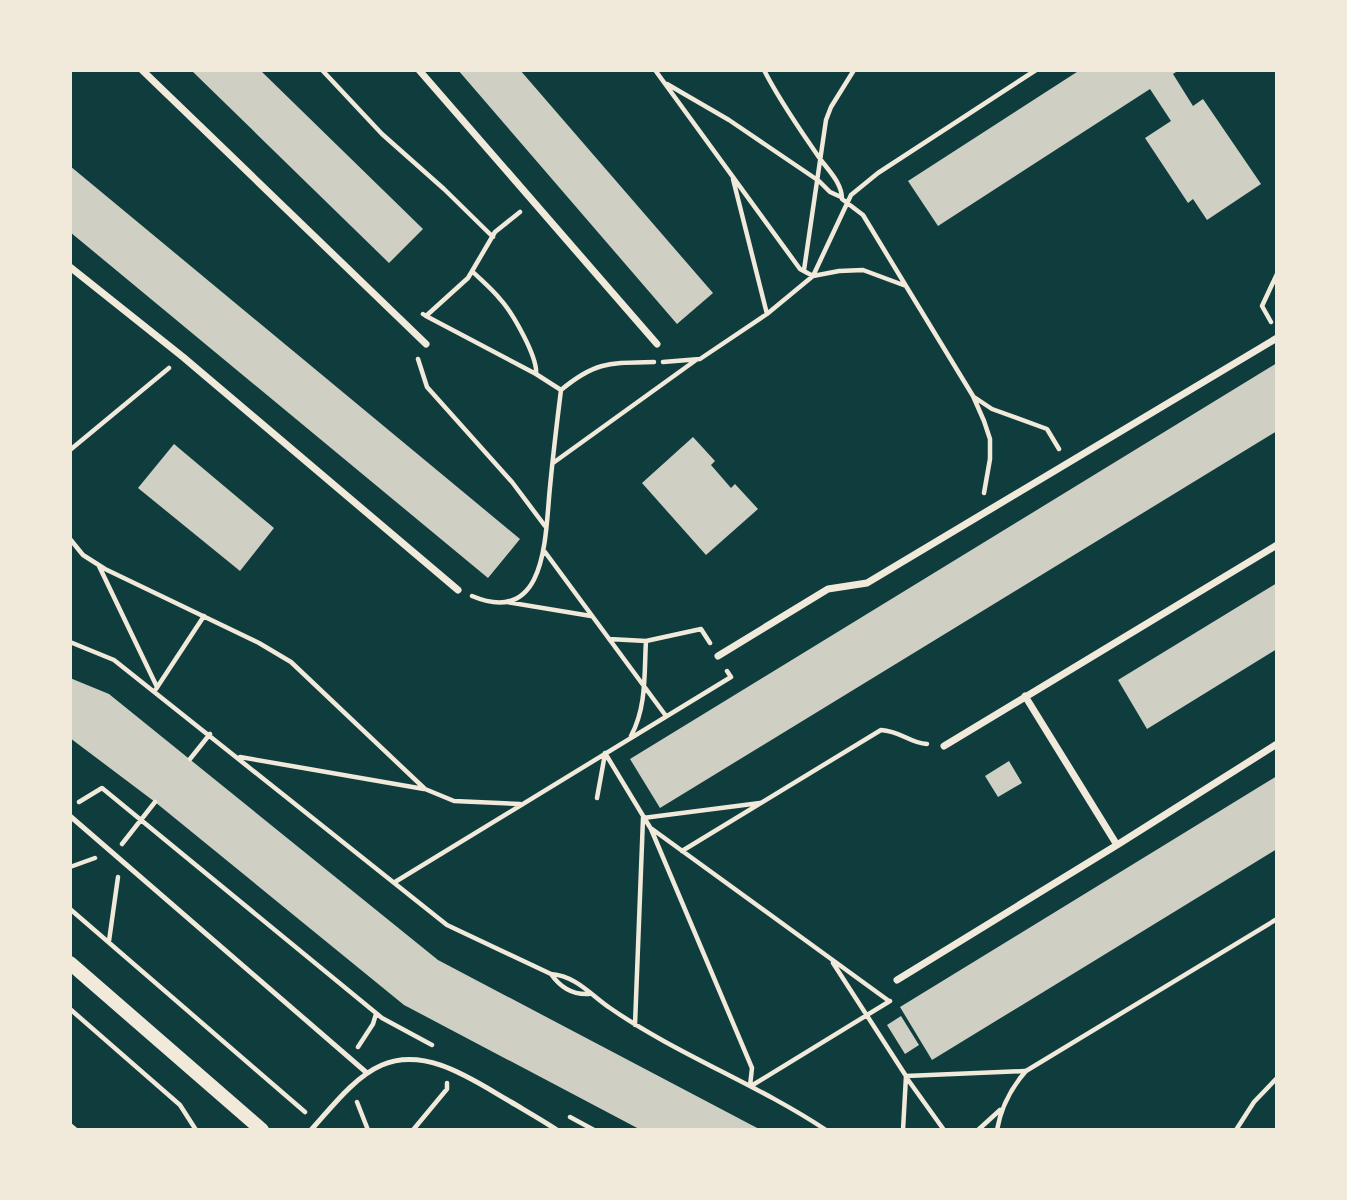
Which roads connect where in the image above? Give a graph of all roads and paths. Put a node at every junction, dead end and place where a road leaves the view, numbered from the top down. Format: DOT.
graph roads {
  1 [pos="142,70"];
  2 [pos="322,70"];
  3 [pos="419,70"];
  4 [pos="655,70"];
  5 [pos="764,70"];
  6 [pos="854,70"];
  7 [pos="1036,70"];
  8 [pos="663,82"];
  9 [pos="820,159"];
  10 [pos="732,175"];
  11 [pos="819,181"];
  12 [pos="842,197"];
  13 [pos="533,201"];
  14 [pos="848,203"];
  15 [pos="492,237"];
  16 [pos="70,267"];
  17 [pos="804,270"];
  18 [pos="472,271"];
  19 [pos="1277,274"];
  20 [pos="814,276"];
  21 [pos="906,286"];
  22 [pos="767,314"];
  23 [pos="426,316"];
  24 [pos="409,328"];
  25 [pos="1277,331"];
  26 [pos="1277,338"];
  27 [pos="426,344"];
  28 [pos="657,344"];
  29 [pos="183,357"];
  30 [pos="697,359"];
  31 [pos="536,374"];
  32 [pos="561,390"];
  33 [pos="973,397"];
  34 [pos="70,450"];
  35 [pos="552,464"];
  36 [pos="1068,464"];
  37 [pos="978,517"];
  38 [pos="546,527"];
  39 [pos="70,539"];
  40 [pos="1277,545"];
  41 [pos="544,551"];
  42 [pos="99,565"];
  43 [pos="458,590"];
  44 [pos="506,602"];
  45 [pos="204,616"];
  46 [pos="592,616"];
  47 [pos="609,639"];
  48 [pos="646,641"];
  49 [pos="70,642"];
  50 [pos="718,656"];
  51 [pos="644,685"];
  52 [pos="156,689"];
  53 [pos="1025,696"];
  54 [pos="666,716"];
  55 [pos="210,734"];
  56 [pos="630,738"];
  57 [pos="1277,744"];
  58 [pos="943,746"];
  59 [pos="605,753"];
  60 [pos="237,756"];
  61 [pos="190,759"];
  62 [pos="425,789"];
  63 [pos="597,798"];
  64 [pos="70,799"];
  65 [pos="155,802"];
  66 [pos="763,803"];
  67 [pos="521,804"];
  68 [pos="70,816"];
  69 [pos="643,818"];
  70 [pos="141,820"];
  71 [pos="651,829"];
  72 [pos="1117,845"];
  73 [pos="682,851"];
  74 [pos="115,853"];
  75 [pos="98,856"];
  76 [pos="70,867"];
  77 [pos="118,874"];
  78 [pos="395,882"];
  79 [pos="70,909"];
  80 [pos="1277,919"];
  81 [pos="108,942"];
  82 [pos="831,958"];
  83 [pos="70,962"];
  84 [pos="551,974"];
  85 [pos="897,980"];
  86 [pos="590,994"];
  87 [pos="70,1009"];
  88 [pos="376,1014"];
  89 [pos="866,1014"];
  90 [pos="635,1025"];
  91 [pos="438,1048"];
  92 [pos="349,1058"];
  93 [pos="1026,1071"];
  94 [pos="367,1073"];
  95 [pos="906,1076"];
  96 [pos="1277,1078"];
  97 [pos="750,1086"];
  98 [pos="351,1088"];
  99 [pos="447,1089"];
  100 [pos="1001,1110"];
  101 [pos="570,1117"];
  102 [pos="318,1123"];
  103 [pos="70,1125"];
  104 [pos="76,1130"];
  105 [pos="196,1130"];
  106 [pos="262,1130"];
  107 [pos="312,1130"];
  108 [pos="368,1130"];
  109 [pos="413,1130"];
  110 [pos="557,1130"];
  111 [pos="594,1130"];
  112 [pos="826,1130"];
  113 [pos="903,1130"];
  114 [pos="944,1130"];
  115 [pos="978,1130"];
  116 [pos="997,1130"];
  117 [pos="1236,1130"];
  1 -- 24 [label="street"];
  2 -- 15 [label="path"];
  3 -- 13 [label="street"];
  4 -- 8 [label="path"];
  5 -- 9 [label="path"];
  6 -- 9 [label="path"];
  7 -- 14 [label="path"];
  8 -- 10 [label="path"];
  8 -- 11 [label="path"];
  9 -- 11 [label="path"];
  9 -- 12 [label="path"];
  10 -- 17 [label="path"];
  10 -- 22 [label="path"];
  11 -- 12 [label="path"];
  11 -- 17 [label="path"];
  12 -- 14 [label="path"];
  13 -- 15 [label="path"];
  13 -- 28 [label="street"];
  14 -- 20 [label="path"];
  14 -- 21 [label="path"];
  15 -- 18 [label="path"];
  16 -- 29 [label="street"];
  17 -- 20 [label="path"];
  18 -- 23 [label="path"];
  18 -- 31 [label="path"];
  19 -- 25 [label="path"];
  20 -- 21 [label="path"];
  20 -- 22 [label="path"];
  21 -- 33 [label="path"];
  22 -- 30 [label="path"];
  23 -- 24 [label="path"];
  23 -- 31 [label="path"];
  24 -- 27 [label="street"];
  24 -- 38 [label="path"];
  26 -- 36 [label="street"];
  29 -- 34 [label="path"];
  29 -- 43 [label="street"];
  30 -- 32 [label="path"];
  30 -- 35 [label="path"];
  31 -- 32 [label="path"];
  32 -- 35 [label="path"];
  33 -- 36 [label="path"];
  33 -- 37 [label="path"];
  35 -- 38 [label="path"];
  36 -- 37 [label="street"];
  37 -- 50 [label="street"];
  38 -- 41 [label="path"];
  39 -- 42 [label="path"];
  40 -- 53 [label="street"];
  41 -- 44 [label="path"];
  41 -- 46 [label="path"];
  42 -- 45 [label="path"];
  42 -- 52 [label="path"];
  43 -- 44 [label="path"];
  44 -- 46 [label="path"];
  45 -- 52 [label="path"];
  45 -- 62 [label="path"];
  46 -- 47 [label="path"];
  47 -- 48 [label="path"];
  47 -- 51 [label="path"];
  48 -- 50 [label="path"];
  48 -- 51 [label="path"];
  49 -- 52 [label="path"];
  50 -- 54 [label="path"];
  51 -- 54 [label="path"];
  51 -- 56 [label="path"];
  52 -- 55 [label="path"];
  53 -- 58 [label="street"];
  53 -- 72 [label="street"];
  54 -- 56 [label="path"];
  55 -- 60 [label="path"];
  55 -- 61 [label="path"];
  56 -- 59 [label="path"];
  57 -- 72 [label="street"];
  58 -- 66 [label="path"];
  59 -- 63 [label="path"];
  59 -- 67 [label="path"];
  59 -- 69 [label="path"];
  60 -- 62 [label="path"];
  60 -- 78 [label="path"];
  62 -- 67 [label="path"];
  64 -- 70 [label="path"];
  65 -- 70 [label="path"];
  66 -- 69 [label="path"];
  66 -- 73 [label="path"];
  67 -- 78 [label="path"];
  68 -- 74 [label="lane"];
  69 -- 71 [label="path"];
  69 -- 90 [label="path"];
  70 -- 74 [label="path"];
  70 -- 88 [label="path"];
  71 -- 73 [label="path"];
  71 -- 97 [label="path"];
  72 -- 85 [label="street"];
  73 -- 82 [label="path"];
  74 -- 92 [label="lane"];
  75 -- 76 [label="path"];
  77 -- 81 [label="path"];
  78 -- 84 [label="path"];
  79 -- 81 [label="path"];
  80 -- 93 [label="path"];
  81 -- 102 [label="path"];
  82 -- 89 [label="path"];
  82 -- 89 [label="path"];
  83 -- 106 [label="main road"];
  84 -- 86 [label="path"];
  84 -- 86 [label="path"];
  86 -- 90 [label="path"];
  87 -- 105 [label="path"];
  88 -- 91 [label="path"];
  88 -- 92 [label="path"];
  89 -- 95 [label="path"];
  89 -- 97 [label="path"];
  90 -- 97 [label="path"];
  92 -- 94 [label="lane"];
  93 -- 95 [label="path"];
  93 -- 100 [label="path"];
  94 -- 98 [label="lane"];
  94 -- 110 [label="lane"];
  95 -- 113 [label="path"];
  95 -- 114 [label="path"];
  96 -- 117 [label="path"];
  97 -- 112 [label="path"];
  98 -- 102 [label="lane"];
  98 -- 108 [label="path"];
  99 -- 109 [label="path"];
  100 -- 115 [label="path"];
  100 -- 116 [label="path"];
  101 -- 111 [label="path"];
  102 -- 107 [label="lane"];
  103 -- 104 [label="path"];
}
